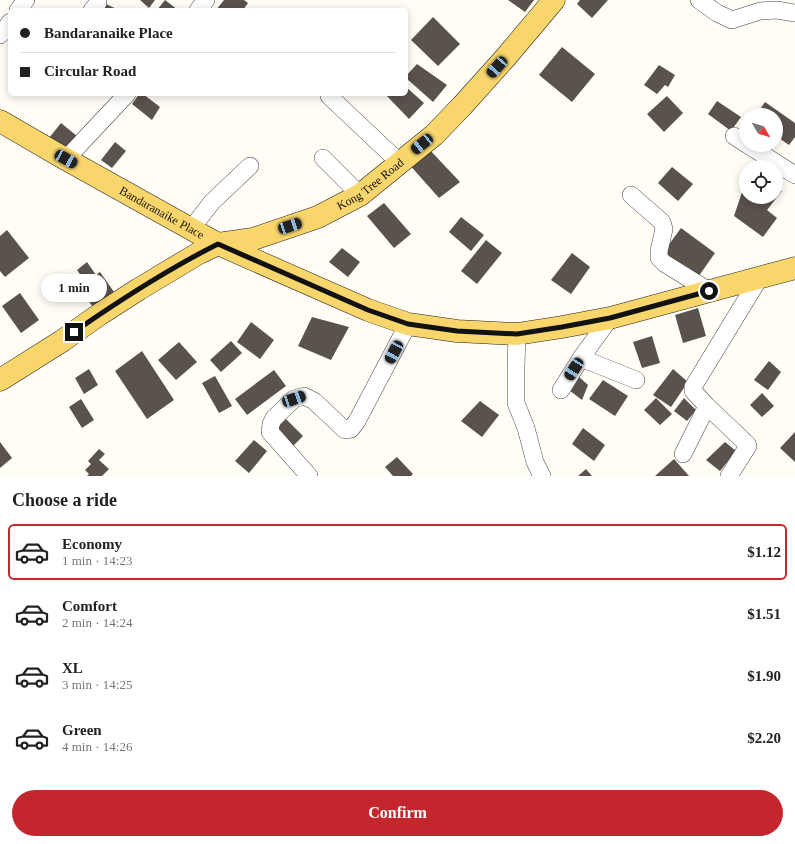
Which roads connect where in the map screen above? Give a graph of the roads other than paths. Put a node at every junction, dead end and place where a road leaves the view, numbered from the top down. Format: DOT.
graph roads {
  1 [pos="26,0"];
  2 [pos="206,0"];
  3 [pos="554,0"];
  4 [pos="699,0"];
  5 [pos="20,8"];
  6 [pos="200,8"];
  7 [pos="795,13"];
  8 [pos="125,96"];
  9 [pos="329,96"];
  10 [pos="0,121"];
  11 [pos="760,152"];
  12 [pos="323,158"];
  13 [pos="66,159"];
  14 [pos="400,163"];
  15 [pos="250,166"];
  16 [pos="795,175"];
  17 [pos="360,195"];
  18 [pos="631,195"];
  19 [pos="191,229"];
  20 [pos="218,244"];
  21 [pos="795,268"];
  22 [pos="760,277"];
  23 [pos="709,291"];
  24 [pos="610,318"];
  25 [pos="408,324"];
  26 [pos="517,334"];
  27 [pos="581,358"];
  28 [pos="0,380"];
  29 [pos="636,380"];
  30 [pos="560,390"];
  31 [pos="707,406"];
  32 [pos="683,454"];
  33 [pos="309,476"];
  34 [pos="542,476"];
  35 [pos="729,476"];
  1 -- 5 [label="street"];
  2 -- 6 [label="street"];
  3 -- 14 [label="main road, Kong Tree Road"];
  4 -- 7 [label="street"];
  8 -- 13 [label="street"];
  9 -- 14 [label="street"];
  10 -- 13 [label="main road, Bandaranaike Place"];
  11 -- 16 [label="street"];
  12 -- 17 [label="street"];
  13 -- 19 [label="main road, Bandaranaike Place"];
  14 -- 17 [label="main road, Kong Tree Road"];
  15 -- 19 [label="street"];
  17 -- 20 [label="main road, Kong Tree Road"];
  18 -- 23 [label="street"];
  19 -- 20 [label="main road, Bandaranaike Place"];
  20 -- 25 [label="main road, Bandaranaike Place"];
  20 -- 28 [label="main road, Kong Tree Road"];
  21 -- 22 [label="main road, Bandaranaike Place"];
  22 -- 23 [label="main road, Bandaranaike Place"];
  22 -- 31 [label="street"];
  23 -- 24 [label="main road, Bandaranaike Place"];
  24 -- 26 [label="main road, Bandaranaike Place"];
  24 -- 27 [label="street"];
  25 -- 26 [label="main road, Bandaranaike Place"];
  25 -- 33 [label="street"];
  26 -- 34 [label="street"];
  27 -- 29 [label="street"];
  27 -- 30 [label="street"];
  31 -- 32 [label="street"];
  31 -- 35 [label="street"];
}
